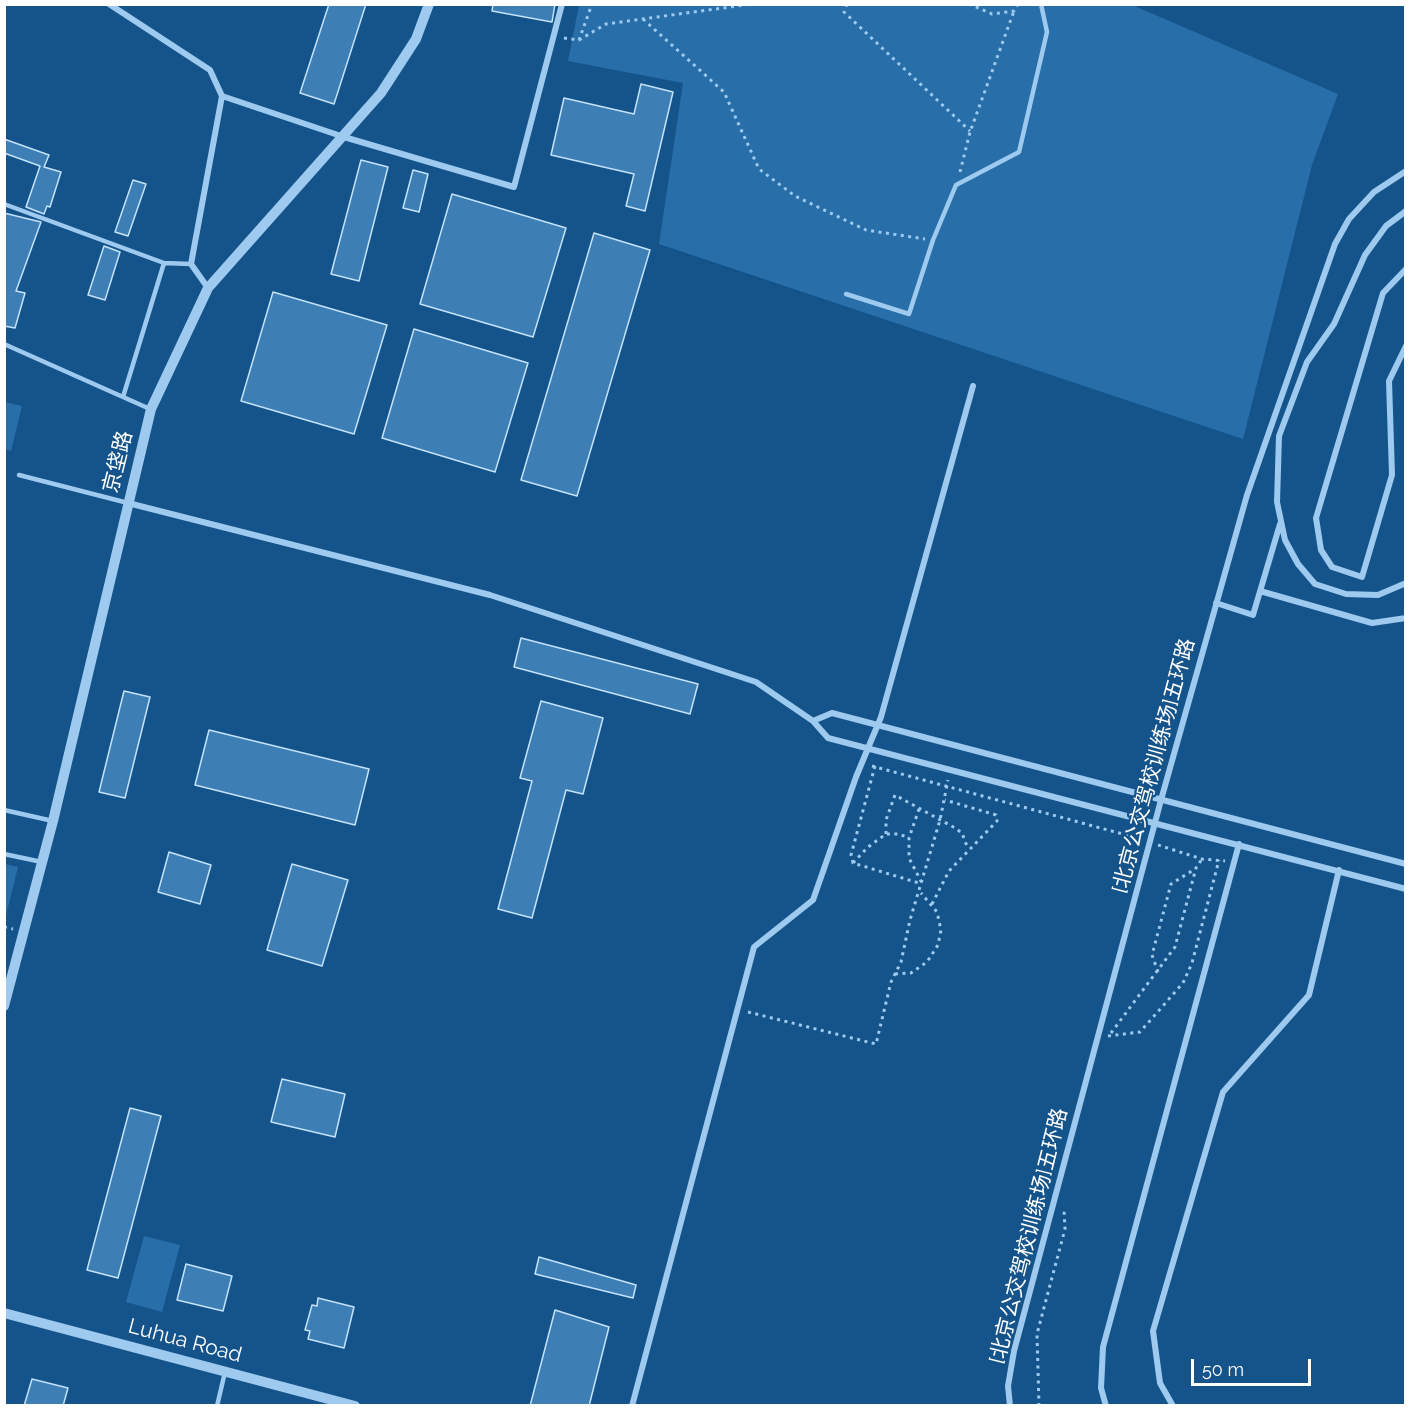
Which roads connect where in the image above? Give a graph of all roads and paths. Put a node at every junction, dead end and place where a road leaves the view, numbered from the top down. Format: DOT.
graph roads {
  1 [pos="109,4"];
  2 [pos="429,4"];
  3 [pos="562,4"];
  4 [pos="592,4"];
  5 [pos="752,4"];
  6 [pos="847,4"];
  7 [pos="969,4"];
  8 [pos="1018,4"];
  9 [pos="1041,4"];
  10 [pos="1014,11"];
  11 [pos="643,19"];
  12 [pos="554,37"];
  13 [pos="579,39"];
  14 [pos="222,96"];
  15 [pos="970,132"];
  16 [pos="344,137"];
  17 [pos="1406,171"];
  18 [pos="956,185"];
  19 [pos="4,204"];
  20 [pos="1406,211"];
  21 [pos="933,240"];
  22 [pos="164,263"];
  23 [pos="191,264"];
  24 [pos="1406,269"];
  25 [pos="208,288"];
  26 [pos="846,294"];
  27 [pos="4,344"];
  28 [pos="1406,346"];
  29 [pos="973,386"];
  30 [pos="123,397"];
  31 [pos="151,409"];
  32 [pos="19,475"];
  33 [pos="128,503"];
  34 [pos="1281,520"];
  35 [pos="1406,583"];
  36 [pos="1260,591"];
  37 [pos="1216,603"];
  38 [pos="1406,618"];
  39 [pos="813,721"];
  40 [pos="878,726"];
  41 [pos="868,748"];
  42 [pos="862,763"];
  43 [pos="875,766"];
  44 [pos="951,769"];
  45 [pos="947,786"];
  46 [pos="944,800"];
  47 [pos="1161,800"];
  48 [pos="919,809"];
  49 [pos="4,810"];
  50 [pos="940,820"];
  51 [pos="53,821"];
  52 [pos="1155,822"];
  53 [pos="886,834"];
  54 [pos="909,838"];
  55 [pos="1150,842"];
  56 [pos="1239,844"];
  57 [pos="1161,846"];
  58 [pos="968,849"];
  59 [pos="4,854"];
  60 [pos="1158,857"];
  61 [pos="1202,858"];
  62 [pos="1219,860"];
  63 [pos="42,862"];
  64 [pos="854,862"];
  65 [pos="1234,862"];
  66 [pos="1406,864"];
  67 [pos="1196,868"];
  68 [pos="1339,870"];
  69 [pos="922,884"];
  70 [pos="1406,889"];
  71 [pos="921,892"];
  72 [pos="932,904"];
  73 [pos="1158,973"];
  74 [pos="895,974"];
  75 [pos="4,1006"];
  76 [pos="737,1009"];
  77 [pos="1111,1025"];
  78 [pos="1108,1036"];
  79 [pos="1064,1210"];
  80 [pos="4,1313"];
  81 [pos="225,1372"];
  82 [pos="217,1406"];
  83 [pos="356,1406"];
  84 [pos="632,1406"];
  85 [pos="1010,1406"];
  86 [pos="1039,1406"];
  87 [pos="1106,1406"];
  88 [pos="1173,1406"];
  1 -- 14 [label="street"];
  2 -- 16 [label="street, 京垡路"];
  3 -- 12 [label="street"];
  4 -- 13 [label="path"];
  5 -- 11 [label="path"];
  6 -- 15 [label="path"];
  7 -- 10 [label="path"];
  8 -- 10 [label="path"];
  9 -- 18 [label="lane"];
  10 -- 15 [label="path"];
  11 -- 13 [label="path"];
  11 -- 21 [label="path"];
  12 -- 13 [label="path"];
  12 -- 16 [label="street"];
  14 -- 16 [label="street"];
  14 -- 23 [label="street"];
  15 -- 18 [label="path"];
  16 -- 25 [label="street, 京垡路"];
  17 -- 37 [label="street, [北京公交驾校训练场]五环路"];
  18 -- 21 [label="lane"];
  19 -- 22 [label="lane"];
  20 -- 34 [label="street"];
  21 -- 26 [label="lane"];
  22 -- 23 [label="lane"];
  22 -- 30 [label="lane"];
  23 -- 25 [label="street"];
  24 -- 28 [label="street"];
  25 -- 31 [label="street, 京垡路"];
  27 -- 30 [label="lane"];
  29 -- 40 [label="street"];
  30 -- 31 [label="lane"];
  31 -- 33 [label="street, 京垡路"];
  32 -- 33 [label="lane"];
  33 -- 39 [label="street"];
  33 -- 51 [label="street, 京垡路"];
  34 -- 35 [label="street"];
  34 -- 36 [label="street"];
  36 -- 37 [label="street"];
  36 -- 38 [label="street"];
  37 -- 47 [label="street, [北京公交驾校训练场]五环路"];
  39 -- 40 [label="street"];
  39 -- 41 [label="street"];
  40 -- 41 [label="street"];
  40 -- 47 [label="street"];
  41 -- 42 [label="street"];
  41 -- 44 [label="street"];
  42 -- 43 [label="path"];
  42 -- 76 [label="street"];
  43 -- 45 [label="path"];
  43 -- 64 [label="path"];
  44 -- 45 [label="path"];
  44 -- 52 [label="street"];
  45 -- 46 [label="path"];
  45 -- 55 [label="path"];
  46 -- 50 [label="path"];
  46 -- 58 [label="path"];
  47 -- 52 [label="street, [北京公交驾校训练场]五环路"];
  47 -- 66 [label="street"];
  48 -- 50 [label="path"];
  48 -- 53 [label="path"];
  48 -- 54 [label="path"];
  49 -- 51 [label="lane"];
  50 -- 58 [label="path"];
  50 -- 69 [label="path"];
  51 -- 63 [label="street, 京垡路"];
  52 -- 55 [label="street, [北京公交驾校训练场]五环路"];
  52 -- 56 [label="street"];
  53 -- 54 [label="path"];
  53 -- 64 [label="path"];
  54 -- 69 [label="path"];
  55 -- 57 [label="path"];
  55 -- 85 [label="street, [北京公交驾校训练场]五环路"];
  56 -- 65 [label="street"];
  56 -- 68 [label="street"];
  57 -- 60 [label="path"];
  57 -- 61 [label="path"];
  58 -- 72 [label="path"];
  59 -- 63 [label="lane"];
  61 -- 62 [label="path"];
  61 -- 67 [label="path"];
  62 -- 65 [label="path"];
  62 -- 78 [label="path"];
  63 -- 75 [label="street, 京垡路"];
  64 -- 69 [label="path"];
  65 -- 87 [label="street"];
  67 -- 73 [label="path"];
  67 -- 73 [label="path"];
  68 -- 70 [label="street"];
  68 -- 88 [label="street"];
  69 -- 71 [label="path"];
  71 -- 72 [label="path"];
  71 -- 74 [label="path"];
  72 -- 74 [label="path"];
  73 -- 78 [label="path"];
  74 -- 76 [label="path"];
  76 -- 84 [label="street"];
  77 -- 78 [label="path"];
  79 -- 86 [label="path"];
  80 -- 81 [label="street, Luhua Road"];
  81 -- 82 [label="lane"];
  81 -- 83 [label="street, Luhua Road"];
}
